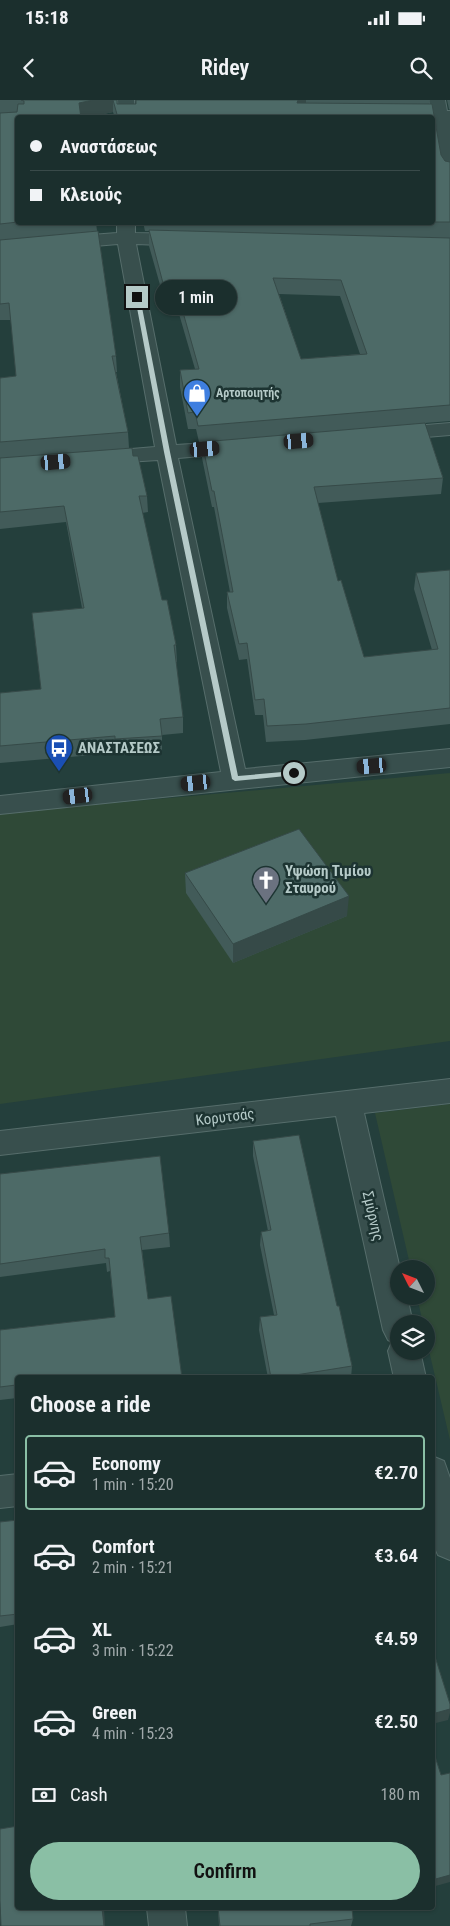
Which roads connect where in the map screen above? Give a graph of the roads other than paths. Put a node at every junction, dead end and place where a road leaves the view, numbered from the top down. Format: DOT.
graph roads {
  1 [pos="126,100"];
  2 [pos="443,110"];
  3 [pos="127,115"];
  4 [pos="393,115"];
  5 [pos="450,171"];
  6 [pos="126,230"];
  7 [pos="205,240"];
  8 [pos="0,248"];
  9 [pos="450,428"];
  10 [pos="372,435"];
  11 [pos="255,445"];
  12 [pos="167,452"];
  13 [pos="78,460"];
  14 [pos="450,758"];
  15 [pos="235,779"];
  16 [pos="0,805"];
  17 [pos="450,1091"];
  18 [pos="346,1103"];
  19 [pos="0,1143"];
  20 [pos="395,1315"];
  21 [pos="406,1360"];
  22 [pos="409,1375"];
  23 [pos="435,1484"];
  24 [pos="15,1490"];
  25 [pos="0,1492"];
  26 [pos="450,1543"];
  27 [pos="166,1910"];
  28 [pos="168,1926"];
  1 -- 3 [label="street"];
  2 -- 4 [label="street"];
  2 -- 5 [label="street"];
  6 -- 7 [label="street"];
  6 -- 8 [label="street"];
  6 -- 12 [label="street"];
  9 -- 10 [label="street"];
  11 -- 12 [label="street"];
  12 -- 13 [label="street"];
  12 -- 15 [label="street"];
  14 -- 15 [label="street"];
  15 -- 16 [label="street"];
  17 -- 18 [label="street, Κορυτσάς"];
  18 -- 19 [label="street, Κορυτσάς"];
  18 -- 20 [label="street, Σμύρνης"];
  21 -- 22 [label="street"];
  23 -- 26 [label="street"];
  24 -- 25 [label="street"];
  27 -- 28 [label="street"];
}
